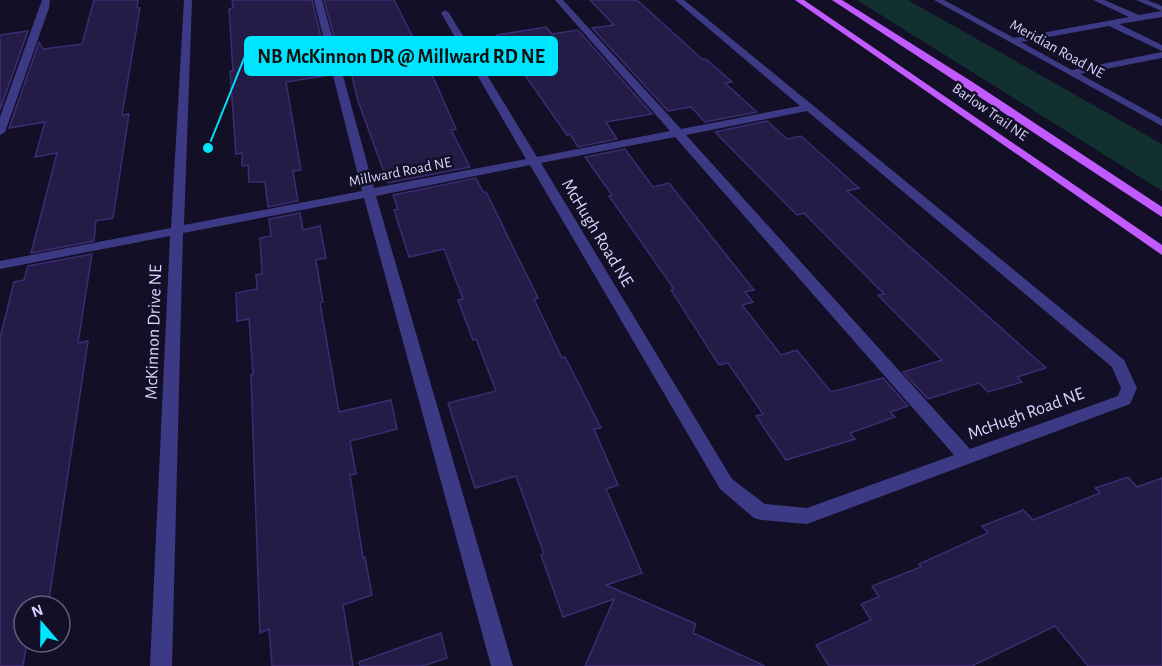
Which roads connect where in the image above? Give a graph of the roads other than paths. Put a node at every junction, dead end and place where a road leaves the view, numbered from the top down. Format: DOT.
graph roads {
  1 [pos="46,0"];
  2 [pos="188,0"];
  3 [pos="318,0"];
  4 [pos="558,0"];
  5 [pos="679,0"];
  6 [pos="799,0"];
  7 [pos="836,0"];
  8 [pos="938,0"];
  9 [pos="1097,0"];
  10 [pos="1140,0"];
  11 [pos="1162,9"];
  12 [pos="445,13"];
  13 [pos="1162,14"];
  14 [pos="1138,18"];
  15 [pos="1109,23"];
  16 [pos="1011,41"];
  17 [pos="1162,48"];
  18 [pos="1162,55"];
  19 [pos="1071,73"];
  20 [pos="807,108"];
  21 [pos="1162,108"];
  22 [pos="1139,111"];
  23 [pos="1162,123"];
  24 [pos="0,132"];
  25 [pos="678,133"];
  26 [pos="531,161"];
  27 [pos="369,193"];
  28 [pos="1162,213"];
  29 [pos="177,231"];
  30 [pos="1162,251"];
  31 [pos="0,265"];
  32 [pos="966,456"];
  33 [pos="161,666"];
  34 [pos="502,666"];
  1 -- 24 [label="street"];
  2 -- 29 [label="street, McKinnon Drive NE"];
  3 -- 27 [label="street"];
  4 -- 25 [label="street"];
  5 -- 20 [label="street, McHugh Road NE"];
  6 -- 30 [label="main road, Barlow Trail NE"];
  7 -- 28 [label="main road, Barlow Trail NE"];
  8 -- 16 [label="street, Meridian Road NE"];
  9 -- 14 [label="street"];
  10 -- 11 [label="street"];
  12 -- 26 [label="street, McHugh Road NE"];
  13 -- 14 [label="street"];
  14 -- 15 [label="street"];
  15 -- 16 [label="street"];
  15 -- 17 [label="street"];
  16 -- 19 [label="street, Meridian Road NE"];
  18 -- 19 [label="street"];
  19 -- 22 [label="street, Meridian Road NE"];
  20 -- 25 [label="street, Millward Road NE"];
  20 -- 32 [label="street, McHugh Road NE"];
  21 -- 22 [label="street"];
  22 -- 23 [label="street, Meridian Road NE"];
  25 -- 26 [label="street, Millward Road NE"];
  25 -- 32 [label="street"];
  26 -- 27 [label="street, Millward Road NE"];
  26 -- 32 [label="street, McHugh Road NE"];
  27 -- 29 [label="street, Millward Road NE"];
  27 -- 34 [label="street"];
  29 -- 31 [label="street, Millward Road NE"];
  29 -- 33 [label="street, McKinnon Drive NE"];
}
